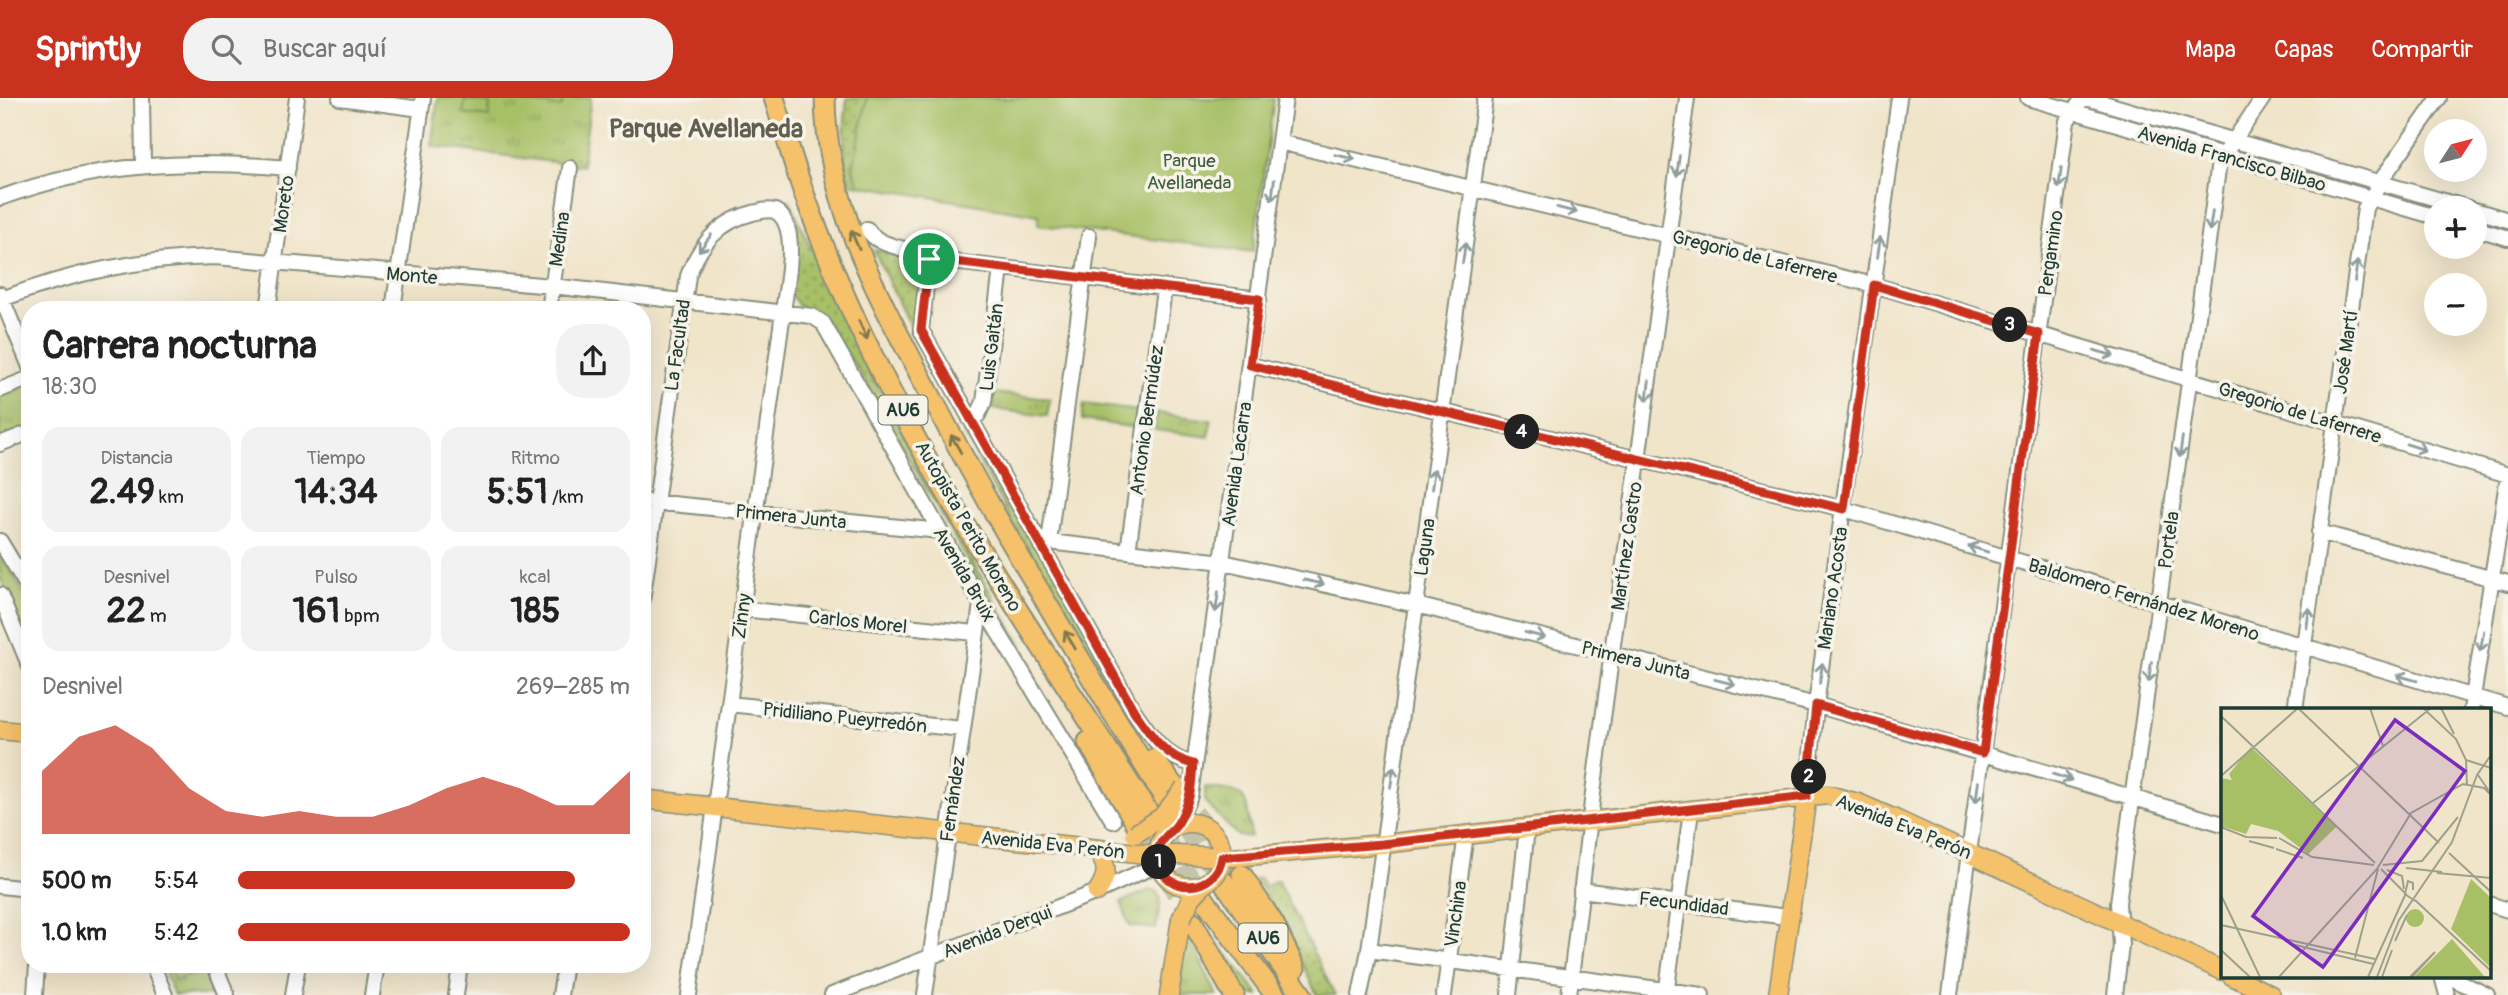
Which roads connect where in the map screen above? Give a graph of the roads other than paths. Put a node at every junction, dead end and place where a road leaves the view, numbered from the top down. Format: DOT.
graph roads {
  1 [pos="142,98"];
  2 [pos="297,98"];
  3 [pos="340,98"];
  4 [pos="775,98"];
  5 [pos="825,98"];
  6 [pos="1285,98"];
  7 [pos="1485,98"];
  8 [pos="1687,98"];
  9 [pos="1899,98"];
  10 [pos="2028,98"];
  11 [pos="2084,98"];
  12 [pos="2263,98"];
  13 [pos="2439,98"];
  14 [pos="422,104"];
  15 [pos="2073,112"];
  16 [pos="2234,140"];
  17 [pos="1279,142"];
  18 [pos="2224,155"];
  19 [pos="143,164"];
  20 [pos="288,168"];
  21 [pos="569,168"];
  22 [pos="2379,183"];
  23 [pos="1473,187"];
  24 [pos="2425,196"];
  25 [pos="0,198"];
  26 [pos="2371,198"];
  27 [pos="762,211"];
  28 [pos="2424,213"];
  29 [pos="2487,214"];
  30 [pos="2508,220"];
  31 [pos="867,229"];
  32 [pos="2487,232"];
  33 [pos="1668,234"];
  34 [pos="1089,236"];
  35 [pos="2508,238"];
  36 [pos="929,259"];
  37 [pos="275,263"];
  38 [pos="1001,270"];
  39 [pos="398,274"];
  40 [pos="1084,280"];
  41 [pos="1874,285"];
  42 [pos="552,286"];
  43 [pos="1164,289"];
  44 [pos="1,297"];
  45 [pos="1259,299"];
  46 [pos="683,300"];
  47 [pos="269,301"];
  48 [pos="394,301"];
  49 [pos="550,301"];
  50 [pos="783,312"];
  51 [pos="823,323"];
  52 [pos="2039,334"];
  53 [pos="21,345"];
  54 [pos="1250,365"];
  55 [pos="2190,379"];
  56 [pos="21,382"];
  57 [pos="0,390"];
  58 [pos="1442,414"];
  59 [pos="970,419"];
  60 [pos="2335,422"];
  61 [pos="21,436"];
  62 [pos="0,444"];
  63 [pos="1638,459"];
  64 [pos="2508,476"];
  65 [pos="651,489"];
  66 [pos="651,501"];
  67 [pos="1844,509"];
  68 [pos="755,512"];
  69 [pos="940,531"];
  70 [pos="2319,532"];
  71 [pos="0,541"];
  72 [pos="1045,544"];
  73 [pos="1128,551"];
  74 [pos="2009,558"];
  75 [pos="1223,562"];
  76 [pos="21,576"];
  77 [pos="2493,578"];
  78 [pos="2508,583"];
  79 [pos="0,595"];
  80 [pos="981,604"];
  81 [pos="2160,604"];
  82 [pos="1416,605"];
  83 [pos="742,609"];
  84 [pos="975,633"];
  85 [pos="21,635"];
  86 [pos="2305,649"];
  87 [pos="1612,654"];
  88 [pos="2472,703"];
  89 [pos="729,704"];
  90 [pos="1816,705"];
  91 [pos="2508,707"];
  92 [pos="2295,708"];
  93 [pos="962,729"];
  94 [pos="0,730"];
  95 [pos="21,732"];
  96 [pos="1983,753"];
  97 [pos="1184,786"];
  98 [pos="1807,796"];
  99 [pos="2133,798"];
  100 [pos="651,800"];
  101 [pos="715,808"];
  102 [pos="1691,811"];
  103 [pos="1113,821"];
  104 [pos="1590,821"];
  105 [pos="2221,823"];
  106 [pos="1142,826"];
  107 [pos="1175,827"];
  108 [pos="1527,828"];
  109 [pos="947,833"];
  110 [pos="1466,834"];
  111 [pos="1382,844"];
  112 [pos="1093,849"];
  113 [pos="1969,852"];
  114 [pos="1154,860"];
  115 [pos="1234,863"];
  116 [pos="1173,882"];
  117 [pos="0,886"];
  118 [pos="1210,887"];
  119 [pos="21,888"];
  120 [pos="1581,890"];
  121 [pos="1097,892"];
  122 [pos="1679,902"];
  123 [pos="2490,904"];
  124 [pos="2508,910"];
  125 [pos="1787,917"];
  126 [pos="1186,920"];
  127 [pos="2119,923"];
  128 [pos="1207,949"];
  129 [pos="1369,950"];
  130 [pos="930,958"];
  131 [pos="1448,961"];
  132 [pos="1512,969"];
  133 [pos="2221,970"];
  134 [pos="36,973"];
  135 [pos="156,973"];
  136 [pos="218,973"];
  137 [pos="297,973"];
  138 [pos="376,973"];
  139 [pos="459,973"];
  140 [pos="564,973"];
  141 [pos="1572,977"];
  142 [pos="2237,978"];
  143 [pos="2443,978"];
  144 [pos="2451,978"];
  145 [pos="2263,989"];
  146 [pos="1666,993"];
  147 [pos="35,995"];
  148 [pos="165,995"];
  149 [pos="227,995"];
  150 [pos="293,995"];
  151 [pos="372,995"];
  152 [pos="456,995"];
  153 [pos="561,995"];
  154 [pos="689,995"];
  155 [pos="832,995"];
  156 [pos="925,995"];
  157 [pos="1169,995"];
  158 [pos="1224,995"];
  159 [pos="1234,995"];
  160 [pos="1275,995"];
  161 [pos="1303,995"];
  162 [pos="1360,995"];
  163 [pos="1444,995"];
  164 [pos="1509,995"];
  165 [pos="1569,995"];
  166 [pos="1702,995"];
  167 [pos="1777,995"];
  168 [pos="1950,995"];
  169 [pos="2115,995"];
  170 [pos="2447,995"];
  171 [pos="2487,995"];
  1 -- 19 [label="street"];
  2 -- 20 [label="street, Moreto"];
  3 -- 14 [label="street"];
  4 -- 106 [label="highway, Autopista Perito Moreno / AU6, one-way"];
  97 -- 5 [label="highway, Autopista Perito Moreno / AU6, one-way"];
  6 -- 17 [label="street, Avenida Lacarra"];
  7 -- 23 [label="street, Laguna"];
  8 -- 33 [label="street, Martínez Castro, one-way"];
  41 -- 9 [label="street, Mariano Acosta, one-way"];
  10 -- 15 [label="street, Avenida Francisco Bilbao"];
  11 -- 15 [label="street, Pergamino"];
  11 -- 16 [label="street, Avenida Francisco Bilbao"];
  12 -- 16 [label="street, Portela"];
  13 -- 22 [label="street, José Martí"];
  14 -- 39 [label="street"];
  15 -- 18 [label="street, Avenida Francisco Bilbao"];
  15 -- 52 [label="street, Pergamino, one-way"];
  16 -- 18 [label="street, Portela"];
  16 -- 22 [label="street, Avenida Francisco Bilbao"];
  17 -- 23 [label="street, Gregorio de Laferrere, one-way"];
  17 -- 45 [label="street, Avenida Lacarra, one-way"];
  18 -- 26 [label="street, Avenida Francisco Bilbao"];
  18 -- 55 [label="street, Portela, one-way"];
  19 -- 20 [label="street"];
  19 -- 25 [label="street"];
  20 -- 37 [label="street, Moreto"];
  21 -- 42 [label="street, Medina"];
  22 -- 24 [label="street, Avenida Francisco Bilbao"];
  22 -- 26 [label="street, José Martí"];
  23 -- 33 [label="street, Gregorio de Laferrere, one-way"];
  58 -- 23 [label="street, Laguna, one-way"];
  26 -- 28 [label="street, Avenida Francisco Bilbao"];
  60 -- 26 [label="street, José Martí, one-way"];
  27 -- 46 [label="street, La Facultad, one-way"];
  27 -- 50 [label="street, Zinny"];
  29 -- 30 [label="street"];
  31 -- 36 [label="street"];
  32 -- 35 [label="street"];
  33 -- 41 [label="street, Gregorio de Laferrere"];
  33 -- 63 [label="street, Martínez Castro, one-way"];
  34 -- 40 [label="street"];
  36 -- 38 [label="street"];
  36 -- 59 [label="street"];
  37 -- 39 [label="street, Monte"];
  37 -- 44 [label="street, Monte"];
  37 -- 47 [label="street, Moreto"];
  38 -- 40 [label="street"];
  38 -- 59 [label="street, Luis Gaitán"];
  39 -- 42 [label="street, Monte"];
  39 -- 48 [label="street"];
  40 -- 43 [label="street"];
  40 -- 72 [label="street"];
  41 -- 52 [label="street, Gregorio de Laferrere"];
  41 -- 67 [label="street, Mariano Acosta"];
  42 -- 46 [label="street, Monte"];
  42 -- 49 [label="street, Medina"];
  43 -- 45 [label="street"];
  43 -- 73 [label="street, Antonio Bermúdez"];
  44 -- 53 [label="street"];
  45 -- 54 [label="street, Avenida Lacarra"];
  46 -- 50 [label="street, Monte"];
  46 -- 65 [label="street, La Facultad"];
  50 -- 51 [label="street, Monte"];
  50 -- 68 [label="street, Zinny"];
  51 -- 69 [label="street, Avenida Bruix"];
  52 -- 55 [label="street, Gregorio de Laferrere, one-way"];
  52 -- 74 [label="street, Pergamino"];
  54 -- 58 [label="street, Baldomero Fernández Moreno"];
  54 -- 75 [label="street, Avenida Lacarra"];
  55 -- 60 [label="street, Gregorio de Laferrere"];
  55 -- 81 [label="street, Portela, one-way"];
  56 -- 57 [label="street"];
  58 -- 63 [label="street, Baldomero Fernández Moreno"];
  82 -- 58 [label="street, Laguna, one-way"];
  59 -- 72 [label="street"];
  60 -- 64 [label="street, Gregorio de Laferrere, one-way"];
  60 -- 70 [label="street, José Martí"];
  61 -- 62 [label="street"];
  63 -- 67 [label="street, Baldomero Fernández Moreno"];
  63 -- 87 [label="street, Martínez Castro"];
  64 -- 77 [label="street"];
  66 -- 68 [label="street, Primera Junta"];
  74 -- 67 [label="street, Baldomero Fernández Moreno, one-way"];
  90 -- 67 [label="street, Mariano Acosta, one-way"];
  68 -- 69 [label="street, Primera Junta"];
  68 -- 83 [label="street, Zinny"];
  69 -- 80 [label="street, Avenida Bruix"];
  70 -- 77 [label="street"];
  86 -- 70 [label="street, José Martí, one-way"];
  71 -- 76 [label="street"];
  72 -- 73 [label="street, Primera Junta"];
  72 -- 97 [label="street"];
  73 -- 75 [label="street, Primera Junta"];
  74 -- 81 [label="street, Baldomero Fernández Moreno"];
  74 -- 96 [label="street, Pergamino"];
  75 -- 82 [label="street, Primera Junta, one-way"];
  75 -- 97 [label="street, Avenida Lacarra, one-way"];
  77 -- 78 [label="street"];
  77 -- 88 [label="street, one-way"];
  79 -- 85 [label="street"];
  80 -- 84 [label="street, Fernández"];
  80 -- 103 [label="street, Avenida Bruix"];
  81 -- 86 [label="street, Baldomero Fernández Moreno"];
  81 -- 99 [label="street, Portela, one-way"];
  82 -- 87 [label="street, Primera Junta, one-way"];
  111 -- 82 [label="street, Laguna, one-way"];
  83 -- 84 [label="street, Carlos Morel"];
  83 -- 89 [label="street, Zinny"];
  84 -- 93 [label="street, Fernández"];
  88 -- 86 [label="street, Baldomero Fernández Moreno, one-way"];
  86 -- 92 [label="street, José Martí"];
  87 -- 90 [label="street, Primera Junta, one-way"];
  87 -- 104 [label="street, Martínez Castro"];
  88 -- 91 [label="street, Baldomero Fernández Moreno"];
  89 -- 93 [label="street, Pridiliano Pueyrredón"];
  89 -- 101 [label="street, Zinny"];
  90 -- 96 [label="street, Primera Junta"];
  90 -- 98 [label="street, Mariano Acosta"];
  93 -- 109 [label="street, Fernández"];
  94 -- 95 [label="main road"];
  96 -- 99 [label="street, Primera Junta, one-way"];
  96 -- 113 [label="street, Pergamino, one-way"];
  97 -- 106 [label="main road, bridge"];
  97 -- 107 [label="street, Avenida Lacarra, bridge"];
  98 -- 102 [label="main road, Avenida Eva Perón"];
  98 -- 113 [label="main road, Avenida Eva Perón"];
  98 -- 125 [label="main road, Mariano Acosta"];
  99 -- 105 [label="street, Primera Junta"];
  99 -- 127 [label="street, Portela"];
  100 -- 101 [label="main road, Avenida Eva Perón"];
  101 -- 109 [label="main road, Avenida Eva Perón"];
  101 -- 154 [label="street, Zinny"];
  102 -- 104 [label="main road, Avenida Eva Perón"];
  102 -- 122 [label="street"];
  104 -- 108 [label="main road, Avenida Eva Perón"];
  104 -- 120 [label="street, Martínez Castro"];
  106 -- 112 [label="main road"];
  107 -- 114 [label="main road, bridge"];
  107 -- 115 [label="main road, bridge"];
  108 -- 110 [label="main road, Avenida Eva Perón"];
  108 -- 132 [label="street"];
  109 -- 112 [label="main road, Avenida Eva Perón"];
  109 -- 130 [label="street, Fernández"];
  110 -- 111 [label="main road, Avenida Eva Perón"];
  110 -- 131 [label="street, Vinchina"];
  111 -- 115 [label="main road, Avenida Eva Perón"];
  111 -- 129 [label="street, Laguna"];
  112 -- 114 [label="main road, Avenida Eva Perón"];
  112 -- 121 [label="main road"];
  113 -- 127 [label="main road, Avenida Eva Perón"];
  113 -- 168 [label="street, Pergamino"];
  114 -- 115 [label="main road, Avenida Eva Perón, bridge"];
  114 -- 116 [label="main road, bridge"];
  114 -- 121 [label="street, Avenida Derqui"];
  115 -- 118 [label="main road, bridge"];
  115 -- 161 [label="highway"];
  116 -- 118 [label="main road, bridge"];
  116 -- 126 [label="main road"];
  117 -- 119 [label="street"];
  118 -- 126 [label="main road, bridge"];
  118 -- 160 [label="highway, AU6"];
  118 -- 161 [label="highway, AU6"];
  120 -- 122 [label="street, Fecundidad"];
  120 -- 141 [label="street, Martínez Castro"];
  121 -- 130 [label="street, Avenida Derqui"];
  122 -- 125 [label="street, Fecundidad"];
  122 -- 146 [label="street"];
  123 -- 124 [label="street"];
  125 -- 167 [label="main road, Mariano Acosta"];
  126 -- 128 [label="highway"];
  126 -- 157 [label="main road"];
  127 -- 133 [label="main road, Avenida Eva Perón"];
  127 -- 169 [label="street, Portela"];
  128 -- 158 [label="highway"];
  128 -- 159 [label="highway"];
  129 -- 131 [label="street"];
  129 -- 162 [label="street, Laguna"];
  130 -- 155 [label="street, Avenida Derqui"];
  130 -- 156 [label="street, Fernández"];
  131 -- 132 [label="street"];
  131 -- 163 [label="street, Vinchina"];
  132 -- 141 [label="street"];
  132 -- 164 [label="street"];
  134 -- 147 [label="street"];
  135 -- 148 [label="street"];
  136 -- 149 [label="street"];
  137 -- 150 [label="street"];
  138 -- 151 [label="street"];
  139 -- 152 [label="street"];
  140 -- 153 [label="street"];
  141 -- 146 [label="street"];
  141 -- 165 [label="street, Martínez Castro"];
  142 -- 145 [label="main road"];
  143 -- 170 [label="street"];
  144 -- 171 [label="street"];
  146 -- 166 [label="street"];
}
